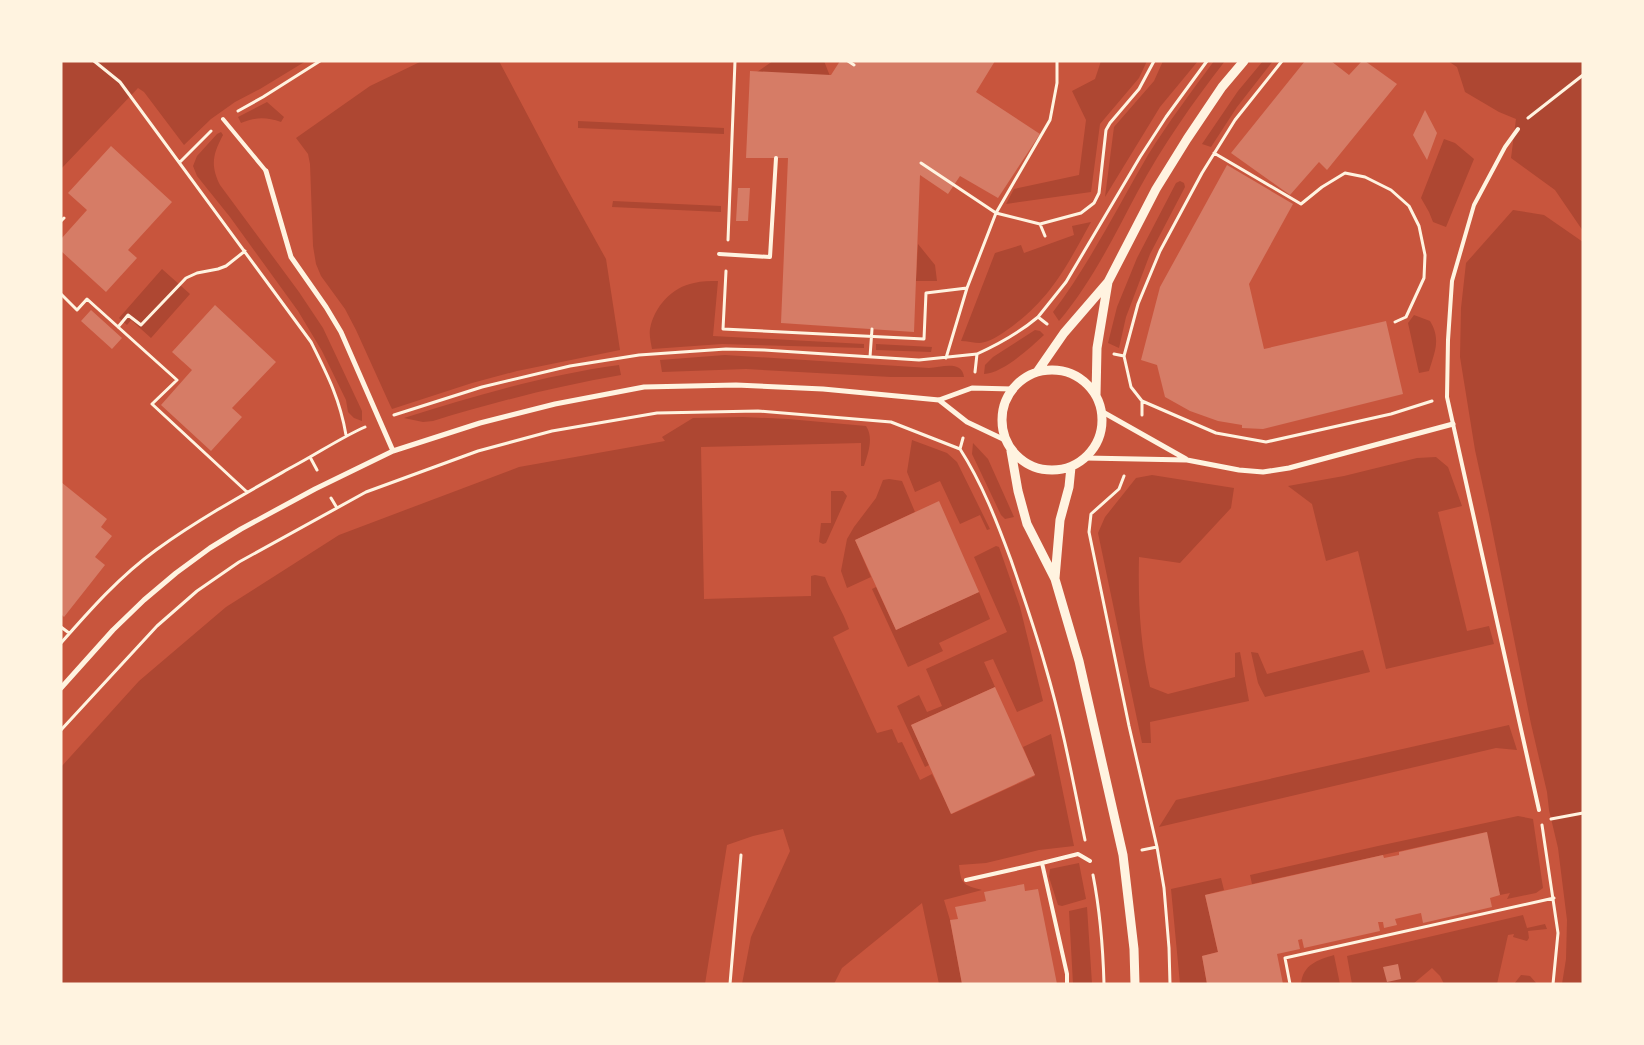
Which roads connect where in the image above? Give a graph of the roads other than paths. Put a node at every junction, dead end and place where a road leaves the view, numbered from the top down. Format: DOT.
graph roads {
  1 [pos="1244,61"];
  2 [pos="223,119"];
  3 [pos="1518,129"];
  4 [pos="776,158"];
  5 [pos="266,171"];
  6 [pos="719,254"];
  7 [pos="1108,282"];
  8 [pos="1037,372"];
  9 [pos="1012,389"];
  10 [pos="1096,395"];
  11 [pos="939,400"];
  12 [pos="1101,411"];
  13 [pos="1453,424"];
  14 [pos="1005,440"];
  15 [pos="393,451"];
  16 [pos="1011,451"];
  17 [pos="1086,458"];
  18 [pos="1187,460"];
  19 [pos="1071,467"];
  20 [pos="1055,579"];
  21 [pos="61,688"];
  22 [pos="1539,810"];
  23 [pos="1090,861"];
  24 [pos="1042,863"];
  25 [pos="966,880"];
  26 [pos="1067,984"];
  27 [pos="1135,984"];
  1 -- 7 [label="street"];
  2 -- 5 [label="lane"];
  3 -- 13 [label="lane"];
  4 -- 6 [label="lane"];
  5 -- 15 [label="street"];
  7 -- 8 [label="street"];
  7 -- 10 [label="street"];
  8 -- 9 [label="street"];
  8 -- 10 [label="street"];
  9 -- 11 [label="street"];
  9 -- 14 [label="street"];
  10 -- 12 [label="street"];
  11 -- 14 [label="street"];
  11 -- 15 [label="street"];
  12 -- 17 [label="street"];
  12 -- 18 [label="street"];
  13 -- 18 [label="street"];
  13 -- 22 [label="lane"];
  14 -- 16 [label="street"];
  15 -- 21 [label="street"];
  16 -- 19 [label="street"];
  16 -- 20 [label="street"];
  17 -- 18 [label="street"];
  17 -- 19 [label="street"];
  19 -- 20 [label="street"];
  20 -- 27 [label="street"];
  23 -- 24 [label="lane"];
  24 -- 25 [label="lane"];
  24 -- 26 [label="lane"];
}
